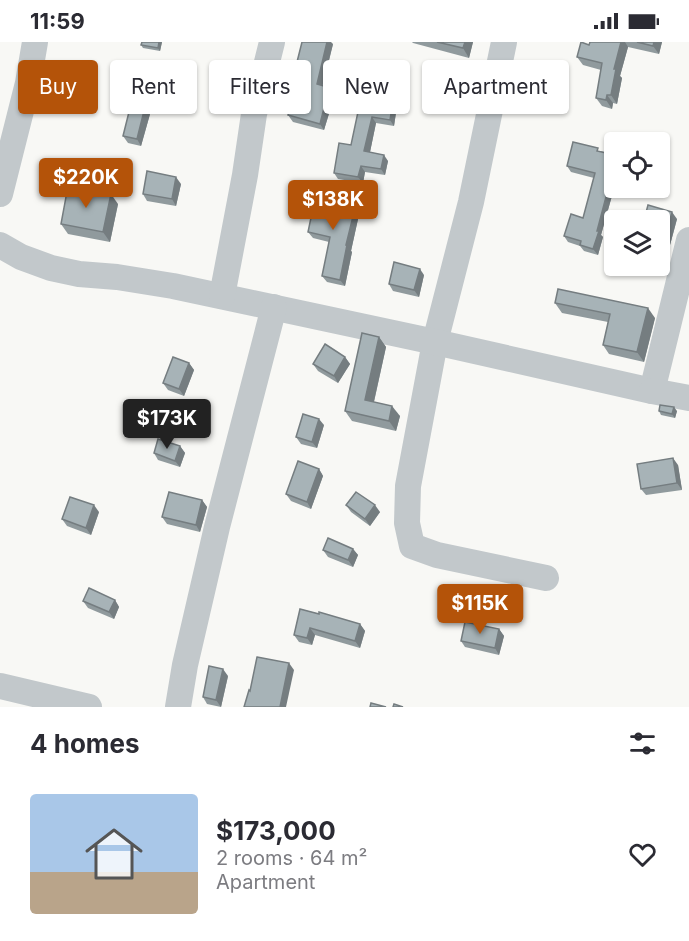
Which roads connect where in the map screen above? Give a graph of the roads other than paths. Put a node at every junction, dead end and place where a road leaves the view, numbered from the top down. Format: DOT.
graph roads {
  1 [pos="35,42"];
  2 [pos="272,42"];
  3 [pos="504,42"];
  4 [pos="0,194"];
  5 [pos="689,240"];
  6 [pos="0,244"];
  7 [pos="222,296"];
  8 [pos="274,307"];
  9 [pos="435,342"];
  10 [pos="652,391"];
  11 [pos="689,398"];
  12 [pos="546,578"];
  13 [pos="0,686"];
  14 [pos="90,707"];
  15 [pos="178,707"];
  1 -- 4 [label="street"];
  2 -- 7 [label="street"];
  3 -- 9 [label="street"];
  5 -- 10 [label="street"];
  6 -- 7 [label="street"];
  7 -- 8 [label="street"];
  8 -- 9 [label="street"];
  8 -- 15 [label="street"];
  9 -- 10 [label="street"];
  9 -- 12 [label="street"];
  10 -- 11 [label="street"];
  13 -- 14 [label="street"];
}
